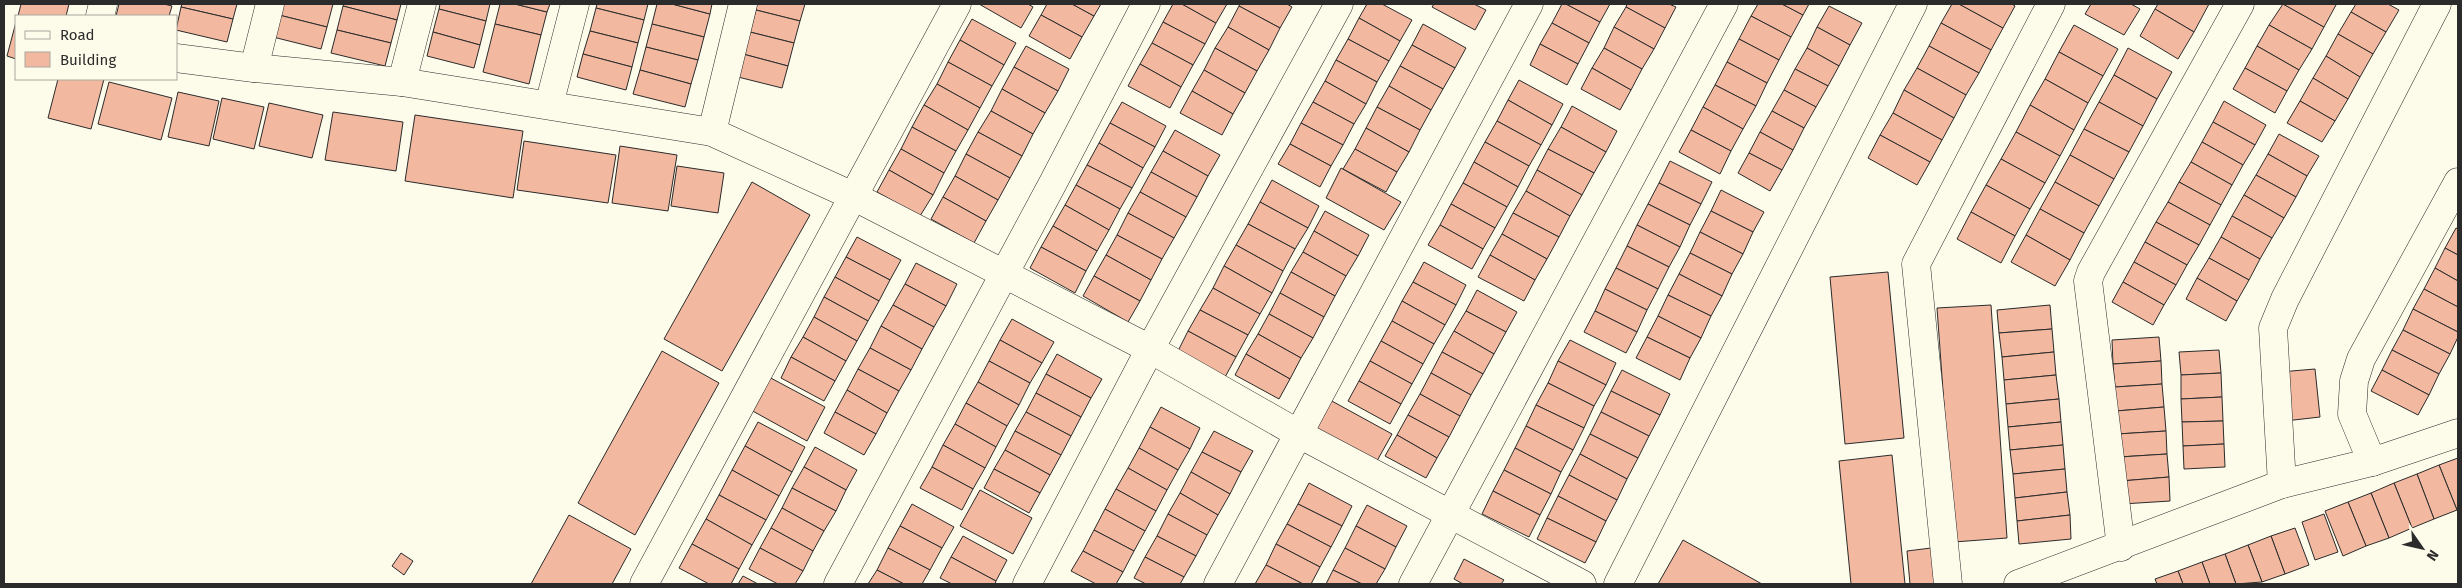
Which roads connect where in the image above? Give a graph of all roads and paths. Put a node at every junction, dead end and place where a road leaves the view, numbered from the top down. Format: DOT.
graph roads {
  1 [pos="270,4"];
  2 [pos="422,4"];
  3 [pos="576,4"];
  4 [pos="744,4"];
  5 [pos="957,4"];
  6 [pos="1146,4"];
  7 [pos="1339,4"];
  8 [pos="1529,4"];
  9 [pos="1724,4"];
  10 [pos="1913,4"];
  11 [pos="2051,4"];
  12 [pos="2240,4"];
  13 [pos="2437,4"];
  14 [pos="178,58"];
  15 [pos="254,68"];
  16 [pos="402,82"];
  17 [pos="549,105"];
  18 [pos="712,132"];
  19 [pos="2458,182"];
  20 [pos="853,196"];
  21 [pos="1004,275"];
  22 [pos="1150,349"];
  23 [pos="2458,433"];
  24 [pos="1299,434"];
  25 [pos="2372,462"];
  26 [pos="2282,484"];
  27 [pos="1450,513"];
  28 [pos="2122,547"];
  29 [pos="644,584"];
  30 [pos="838,584"];
  31 [pos="1026,584"];
  32 [pos="1218,584"];
  33 [pos="1413,584"];
  34 [pos="1582,584"];
  35 [pos="1618,584"];
  36 [pos="1948,584"];
  37 [pos="2018,584"];
  1 -- 15 [label="street"];
  2 -- 16 [label="street"];
  3 -- 17 [label="street"];
  4 -- 18 [label="street"];
  5 -- 20 [label="street"];
  6 -- 21 [label="street"];
  7 -- 22 [label="street"];
  8 -- 24 [label="street"];
  9 -- 27 [label="street"];
  10 -- 35 [label="street"];
  11 -- 36 [label="street"];
  12 -- 28 [label="street"];
  13 -- 26 [label="street"];
  14 -- 15 [label="street"];
  15 -- 16 [label="street"];
  16 -- 17 [label="street"];
  17 -- 18 [label="street"];
  18 -- 20 [label="street"];
  19 -- 25 [label="street"];
  20 -- 21 [label="street"];
  20 -- 29 [label="street"];
  21 -- 22 [label="street"];
  21 -- 30 [label="street"];
  22 -- 24 [label="street"];
  22 -- 31 [label="street"];
  23 -- 25 [label="street"];
  24 -- 27 [label="street"];
  24 -- 32 [label="street"];
  25 -- 26 [label="street"];
  26 -- 28 [label="street"];
  27 -- 33 [label="street"];
  27 -- 34 [label="street"];
  28 -- 37 [label="street"];
}
